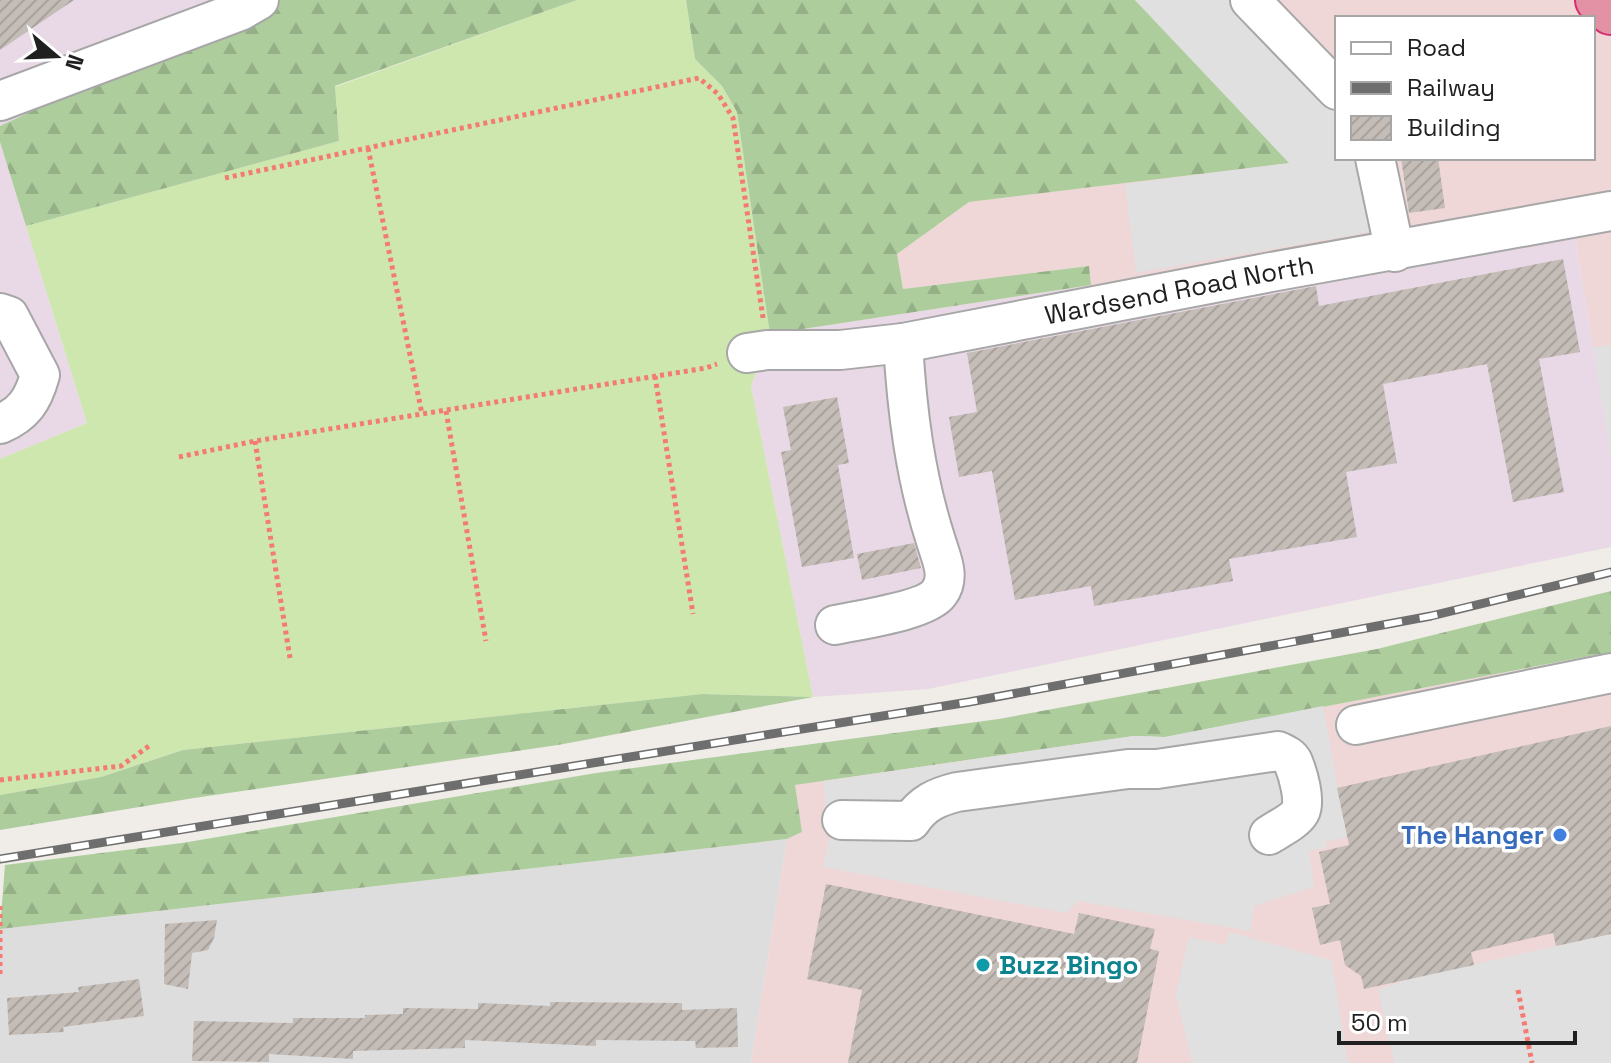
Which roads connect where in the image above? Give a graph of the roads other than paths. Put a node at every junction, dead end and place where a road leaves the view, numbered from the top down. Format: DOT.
graph roads {
  1 [pos="259,0"];
  2 [pos="1250,0"];
  3 [pos="1598,0"];
  4 [pos="1611,12"];
  5 [pos="1335,88"];
  6 [pos="0,101"];
  7 [pos="1375,160"];
  8 [pos="1611,211"];
  9 [pos="1395,252"];
  10 [pos="0,313"];
  11 [pos="903,343"];
  12 [pos="757,352"];
  13 [pos="0,424"];
  14 [pos="835,625"];
  15 [pos="1611,673"];
  16 [pos="1356,725"];
  17 [pos="842,820"];
  18 [pos="1269,835"];
  1 -- 6 [label="street"];
  2 -- 5 [label="street"];
  3 -- 4 [label="highway"];
  7 -- 9 [label="street"];
  8 -- 9 [label="street, Wardsend Road North"];
  9 -- 11 [label="street, Wardsend Road North"];
  10 -- 13 [label="street"];
  11 -- 12 [label="street, Wardsend Road North"];
  11 -- 14 [label="street"];
  15 -- 16 [label="street"];
  17 -- 18 [label="street"];
}
